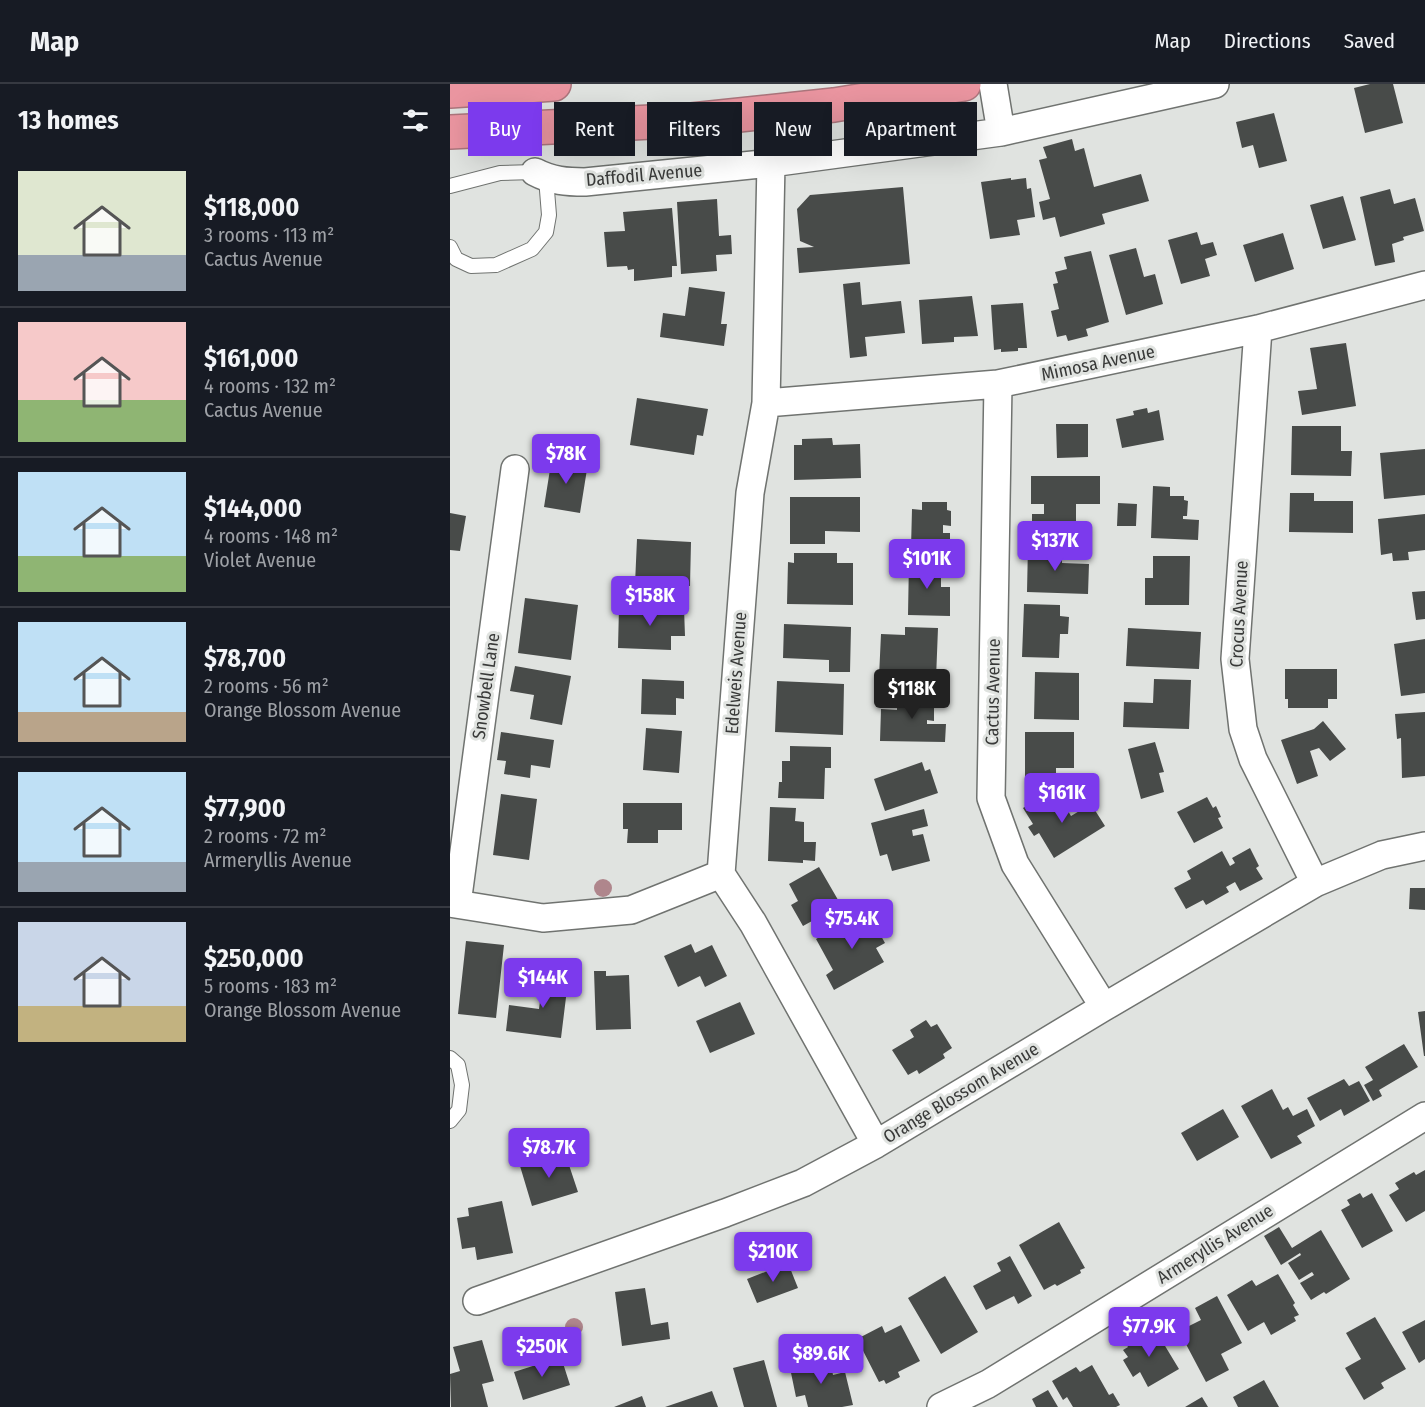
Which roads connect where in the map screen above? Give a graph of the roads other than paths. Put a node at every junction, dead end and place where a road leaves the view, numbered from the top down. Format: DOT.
graph roads {
  1 [pos="554,84"];
  2 [pos="964,84"];
  3 [pos="993,84"];
  4 [pos="1215,84"];
  5 [pos="450,91"];
  6 [pos="450,132"];
  7 [pos="1001,132"];
  8 [pos="771,163"];
  9 [pos="541,175"];
  10 [pos="450,186"];
  11 [pos="450,247"];
  12 [pos="1425,285"];
  13 [pos="1258,329"];
  14 [pos="998,384"];
  15 [pos="766,403"];
  16 [pos="515,469"];
  17 [pos="1425,846"];
  18 [pos="721,874"];
  19 [pos="1315,883"];
  20 [pos="454,904"];
  21 [pos="1104,1007"];
  22 [pos="450,1058"];
  23 [pos="1425,1116"];
  24 [pos="450,1121"];
  25 [pos="876,1144"];
  26 [pos="477,1302"];
  27 [pos="941,1407"];
  1 -- 5 [label="highway"];
  2 -- 6 [label="highway"];
  3 -- 7 [label="street"];
  4 -- 7 [label="street, Daffodil Avenue"];
  7 -- 8 [label="street, Daffodil Avenue"];
  8 -- 9 [label="street, Daffodil Avenue"];
  8 -- 15 [label="street, Edelweis Avenue"];
  9 -- 10 [label="lane"];
  9 -- 11 [label="lane"];
  12 -- 13 [label="street, Mimosa Avenue"];
  13 -- 14 [label="street, Mimosa Avenue"];
  13 -- 19 [label="street, Crocus Avenue"];
  14 -- 15 [label="street, Mimosa Avenue"];
  14 -- 21 [label="street, Cactus Avenue"];
  15 -- 18 [label="street, Edelweis Avenue"];
  16 -- 20 [label="street, Snowbell Lane"];
  17 -- 19 [label="street, Orange Blossom Avenue"];
  18 -- 20 [label="street"];
  18 -- 25 [label="street"];
  19 -- 21 [label="street, Orange Blossom Avenue"];
  21 -- 25 [label="street, Orange Blossom Avenue"];
  22 -- 24 [label="lane"];
  23 -- 27 [label="street, Armeryllis Avenue"];
  25 -- 26 [label="street, Orange Blossom Avenue"];
}
